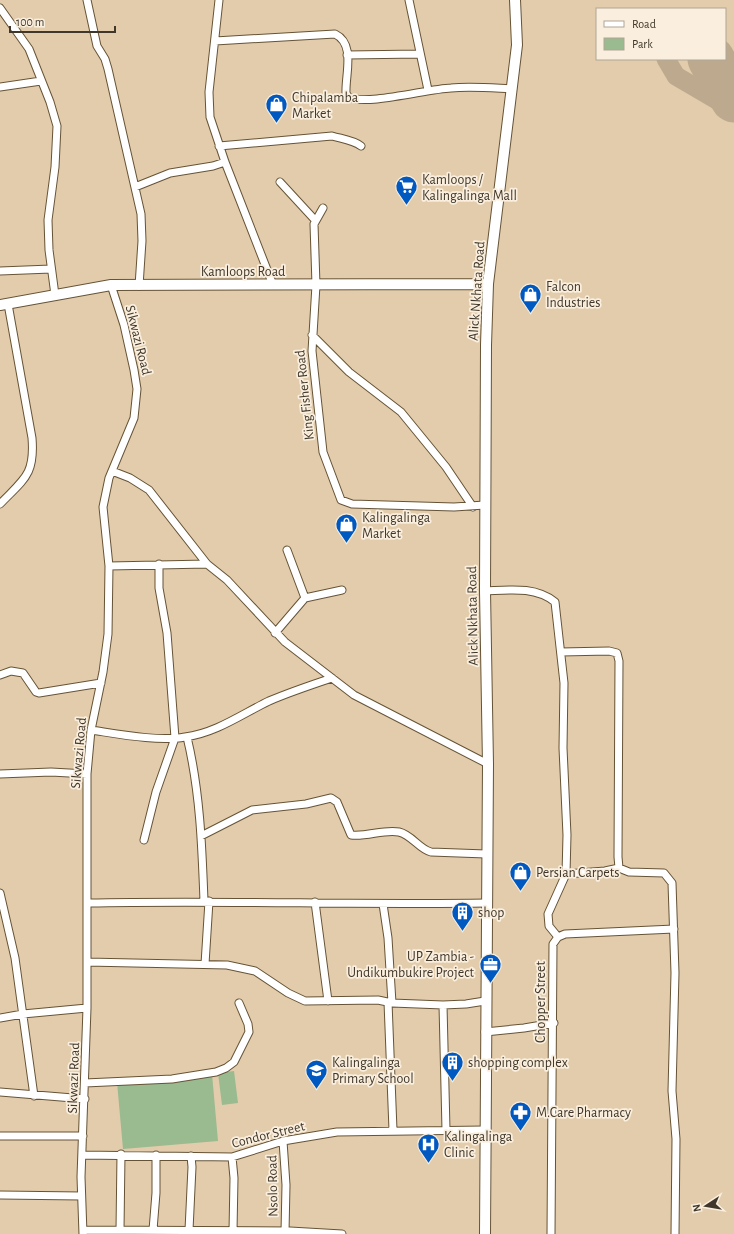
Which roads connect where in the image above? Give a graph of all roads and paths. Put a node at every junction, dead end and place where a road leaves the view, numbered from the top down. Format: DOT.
graph roads {
  1 [pos="87,0"];
  2 [pos="220,0"];
  3 [pos="409,0"];
  4 [pos="516,0"];
  5 [pos="0,8"];
  6 [pos="215,41"];
  7 [pos="420,54"];
  8 [pos="347,55"];
  9 [pos="41,81"];
  10 [pos="0,87"];
  11 [pos="512,89"];
  12 [pos="428,90"];
  13 [pos="219,146"];
  14 [pos="361,146"];
  15 [pos="225,162"];
  16 [pos="280,182"];
  17 [pos="135,187"];
  18 [pos="323,208"];
  19 [pos="315,220"];
  20 [pos="51,269"];
  21 [pos="0,271"];
  22 [pos="488,284"];
  23 [pos="273,285"];
  24 [pos="316,285"];
  25 [pos="111,286"];
  26 [pos="139,286"];
  27 [pos="55,295"];
  28 [pos="4,305"];
  29 [pos="312,335"];
  30 [pos="112,471"];
  31 [pos="0,504"];
  32 [pos="485,505"];
  33 [pos="473,507"];
  34 [pos="287,550"];
  35 [pos="159,564"];
  36 [pos="207,564"];
  37 [pos="109,566"];
  38 [pos="342,590"];
  39 [pos="485,591"];
  40 [pos="305,598"];
  41 [pos="275,633"];
  42 [pos="562,652"];
  43 [pos="0,675"];
  44 [pos="332,678"];
  45 [pos="101,683"];
  46 [pos="91,730"];
  47 [pos="187,737"];
  48 [pos="175,738"];
  49 [pos="488,764"];
  50 [pos="0,774"];
  51 [pos="87,774"];
  52 [pos="201,836"];
  53 [pos="144,840"];
  54 [pos="486,854"];
  55 [pos="619,868"];
  56 [pos="566,874"];
  57 [pos="0,893"];
  58 [pos="207,901"];
  59 [pos="315,902"];
  60 [pos="486,902"];
  61 [pos="88,904"];
  62 [pos="383,904"];
  63 [pos="2,916"];
  64 [pos="674,929"];
  65 [pos="558,937"];
  66 [pos="87,962"];
  67 [pos="205,964"];
  68 [pos="328,1001"];
  69 [pos="485,1001"];
  70 [pos="238,1003"];
  71 [pos="390,1003"];
  72 [pos="443,1004"];
  73 [pos="88,1008"];
  74 [pos="23,1014"];
  75 [pos="0,1018"];
  76 [pos="554,1023"];
  77 [pos="485,1032"];
  78 [pos="85,1083"];
  79 [pos="0,1092"];
  80 [pos="34,1096"];
  81 [pos="85,1099"];
  82 [pos="393,1130"];
  83 [pos="446,1130"];
  84 [pos="484,1130"];
  85 [pos="0,1136"];
  86 [pos="84,1136"];
  87 [pos="283,1141"];
  88 [pos="121,1154"];
  89 [pos="82,1155"];
  90 [pos="156,1155"];
  91 [pos="191,1156"];
  92 [pos="232,1157"];
  93 [pos="0,1195"];
  94 [pos="81,1196"];
  95 [pos="120,1230"];
  96 [pos="153,1230"];
  97 [pos="189,1230"];
  98 [pos="83,1232"];
  99 [pos="107,1232"];
  100 [pos="139,1232"];
  101 [pos="169,1232"];
  102 [pos="199,1232"];
  103 [pos="231,1232"];
  104 [pos="289,1232"];
  105 [pos="260,1233"];
  106 [pos="342,1234"];
  107 [pos="484,1234"];
  108 [pos="551,1234"];
  109 [pos="675,1234"];
  1 -- 17 [label="street"];
  2 -- 6 [label="street"];
  3 -- 7 [label="street"];
  4 -- 11 [label="main road, Alick Nkhata Road"];
  5 -- 9 [label="street"];
  6 -- 8 [label="street"];
  6 -- 13 [label="street"];
  7 -- 8 [label="street"];
  7 -- 12 [label="street"];
  8 -- 12 [label="street"];
  9 -- 10 [label="street"];
  9 -- 20 [label="street"];
  11 -- 12 [label="street"];
  11 -- 22 [label="main road, Alick Nkhata Road"];
  13 -- 14 [label="street"];
  13 -- 15 [label="street"];
  15 -- 17 [label="street"];
  15 -- 23 [label="street"];
  16 -- 19 [label="street"];
  17 -- 26 [label="street"];
  18 -- 19 [label="street"];
  19 -- 24 [label="street, King Fisher Road"];
  20 -- 21 [label="street"];
  20 -- 27 [label="street"];
  22 -- 24 [label="main road, Kamloops Road"];
  22 -- 32 [label="main road, Alick Nkhata Road"];
  23 -- 24 [label="main road, Kamloops Road"];
  23 -- 26 [label="main road, Kamloops Road"];
  24 -- 29 [label="street, King Fisher Road"];
  25 -- 26 [label="main road, Kamloops Road"];
  25 -- 27 [label="main road, Kamloops Road"];
  25 -- 30 [label="street, Sikwazi Road"];
  27 -- 28 [label="main road, Kamloops Road"];
  28 -- 31 [label="street"];
  29 -- 33 [label="street"];
  29 -- 33 [label="street, King Fisher Road"];
  30 -- 36 [label="street"];
  30 -- 37 [label="street, Sikwazi Road"];
  32 -- 33 [label="street"];
  32 -- 39 [label="main road, Alick Nkhata Road"];
  34 -- 40 [label="street"];
  35 -- 36 [label="street"];
  35 -- 37 [label="street"];
  35 -- 48 [label="street"];
  36 -- 41 [label="street"];
  37 -- 45 [label="street, Sikwazi Road"];
  38 -- 40 [label="street"];
  39 -- 42 [label="street"];
  39 -- 49 [label="main road, Alick Nkhata Road"];
  40 -- 41 [label="street"];
  41 -- 44 [label="street"];
  42 -- 55 [label="street"];
  42 -- 56 [label="street"];
  43 -- 45 [label="street"];
  44 -- 47 [label="street"];
  44 -- 49 [label="street"];
  45 -- 46 [label="street, Sikwazi Road"];
  46 -- 48 [label="street"];
  46 -- 51 [label="street, Sikwazi Road"];
  47 -- 48 [label="street"];
  47 -- 52 [label="street"];
  48 -- 53 [label="street"];
  49 -- 54 [label="main road, Alick Nkhata Road"];
  50 -- 51 [label="street"];
  51 -- 61 [label="street, Sikwazi Road"];
  52 -- 54 [label="street"];
  52 -- 58 [label="street"];
  54 -- 60 [label="main road, Alick Nkhata Road"];
  55 -- 56 [label="street"];
  55 -- 64 [label="street"];
  56 -- 65 [label="street"];
  57 -- 63 [label="street"];
  58 -- 59 [label="street"];
  58 -- 61 [label="street"];
  58 -- 67 [label="street"];
  59 -- 62 [label="street"];
  59 -- 68 [label="street"];
  60 -- 62 [label="street"];
  60 -- 69 [label="main road, Alick Nkhata Road"];
  61 -- 66 [label="street, Sikwazi Road"];
  62 -- 71 [label="street"];
  63 -- 74 [label="street"];
  64 -- 65 [label="street"];
  64 -- 109 [label="street"];
  65 -- 76 [label="street, Chopper Street"];
  66 -- 67 [label="street"];
  66 -- 73 [label="street, Sikwazi Road"];
  67 -- 68 [label="street"];
  68 -- 71 [label="street"];
  69 -- 72 [label="street"];
  69 -- 77 [label="main road, Alick Nkhata Road"];
  70 -- 78 [label="street"];
  71 -- 72 [label="street"];
  71 -- 82 [label="street"];
  72 -- 83 [label="street"];
  73 -- 74 [label="street"];
  73 -- 78 [label="street, Sikwazi Road"];
  74 -- 75 [label="street"];
  74 -- 80 [label="street"];
  76 -- 77 [label="street"];
  76 -- 108 [label="street, Chopper Street"];
  77 -- 84 [label="main road, Alick Nkhata Road"];
  78 -- 81 [label="street, Sikwazi Road"];
  79 -- 80 [label="street"];
  80 -- 81 [label="street"];
  81 -- 86 [label="street, Sikwazi Road"];
  82 -- 83 [label="street, Condor Street"];
  82 -- 87 [label="street, Condor Street"];
  83 -- 84 [label="street, Condor Street"];
  84 -- 107 [label="main road, Alick Nkhata Road"];
  85 -- 86 [label="street"];
  86 -- 89 [label="street, Sikwazi Road"];
  87 -- 92 [label="street, Condor Street"];
  87 -- 104 [label="street, Nsolo Road"];
  88 -- 89 [label="street, Condor Street"];
  88 -- 90 [label="street, Condor Street"];
  88 -- 95 [label="street"];
  89 -- 94 [label="street, Sikwazi Road"];
  90 -- 91 [label="street, Condor Street"];
  90 -- 96 [label="street"];
  91 -- 92 [label="street, Condor Street"];
  91 -- 97 [label="street"];
  92 -- 103 [label="street"];
  93 -- 94 [label="street"];
  94 -- 98 [label="street, Sikwazi Road"];
  95 -- 99 [label="street"];
  95 -- 100 [label="street"];
  96 -- 100 [label="street"];
  96 -- 101 [label="street"];
  97 -- 101 [label="street"];
  97 -- 102 [label="street"];
  98 -- 99 [label="street"];
  102 -- 103 [label="street"];
  103 -- 105 [label="street"];
  104 -- 105 [label="street"];
  104 -- 106 [label="street"];
}
